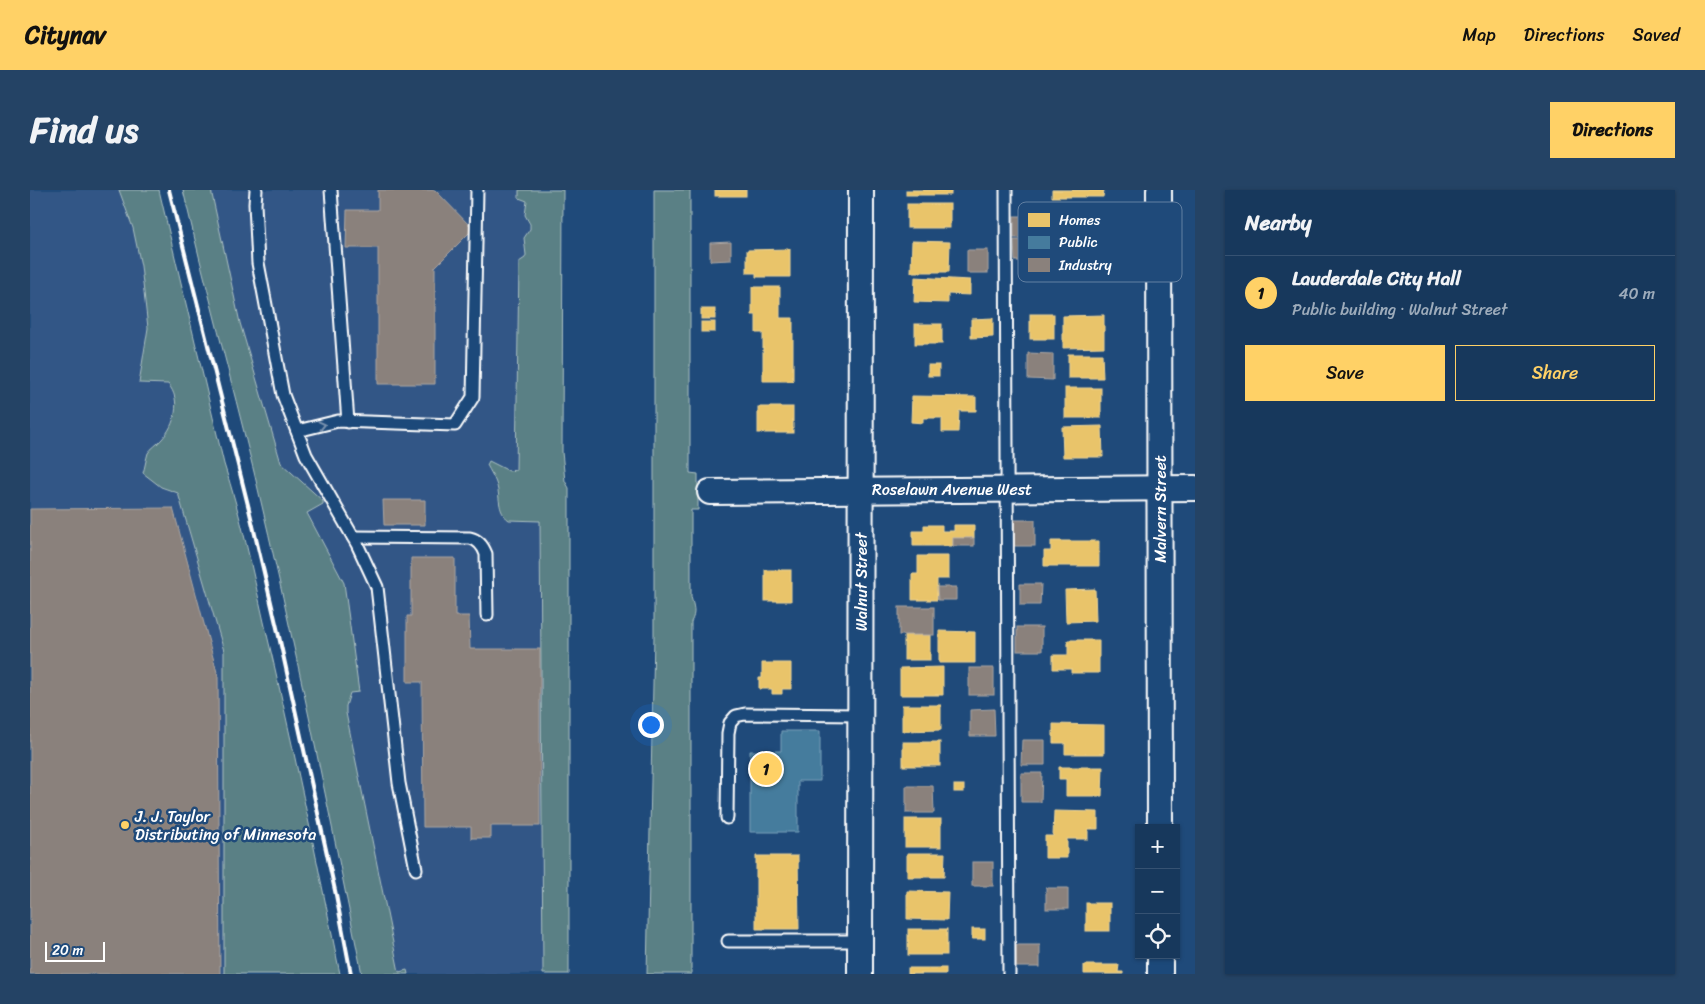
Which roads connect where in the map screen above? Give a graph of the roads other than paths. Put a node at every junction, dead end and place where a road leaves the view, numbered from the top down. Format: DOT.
graph roads {
  1 [pos="256,190"];
  2 [pos="331,190"];
  3 [pos="477,190"];
  4 [pos="861,190"];
  5 [pos="1006,190"];
  6 [pos="1159,282"];
  7 [pos="348,422"];
  8 [pos="297,431"];
  9 [pos="1160,488"];
  10 [pos="1195,488"];
  11 [pos="1006,489"];
  12 [pos="861,490"];
  13 [pos="710,492"];
  14 [pos="353,537"];
  15 [pos="487,615"];
  16 [pos="861,715"];
  17 [pos="727,818"];
  18 [pos="1160,824"];
  19 [pos="416,869"];
  20 [pos="728,941"];
  21 [pos="860,941"];
  22 [pos="1160,959"];
  23 [pos="860,974"];
  24 [pos="1009,974"];
  25 [pos="1160,974"];
  1 -- 8 [label="lane"];
  2 -- 7 [label="lane"];
  3 -- 7 [label="lane"];
  4 -- 12 [label="street, Walnut Street"];
  5 -- 11 [label="lane"];
  6 -- 9 [label="street, Malvern Street"];
  8 -- 7 [label="lane, one-way"];
  8 -- 14 [label="lane"];
  9 -- 10 [label="street, Roselawn Avenue West"];
  9 -- 11 [label="street, Roselawn Avenue West"];
  9 -- 18 [label="street, Malvern Street"];
  11 -- 12 [label="street, Roselawn Avenue West"];
  11 -- 24 [label="lane"];
  12 -- 13 [label="street, Roselawn Avenue West"];
  12 -- 16 [label="street, Walnut Street"];
  14 -- 15 [label="lane"];
  14 -- 19 [label="lane"];
  16 -- 17 [label="lane"];
  16 -- 21 [label="street, Walnut Street"];
  20 -- 21 [label="lane"];
  21 -- 23 [label="street, Walnut Street"];
  22 -- 25 [label="street"];
}
